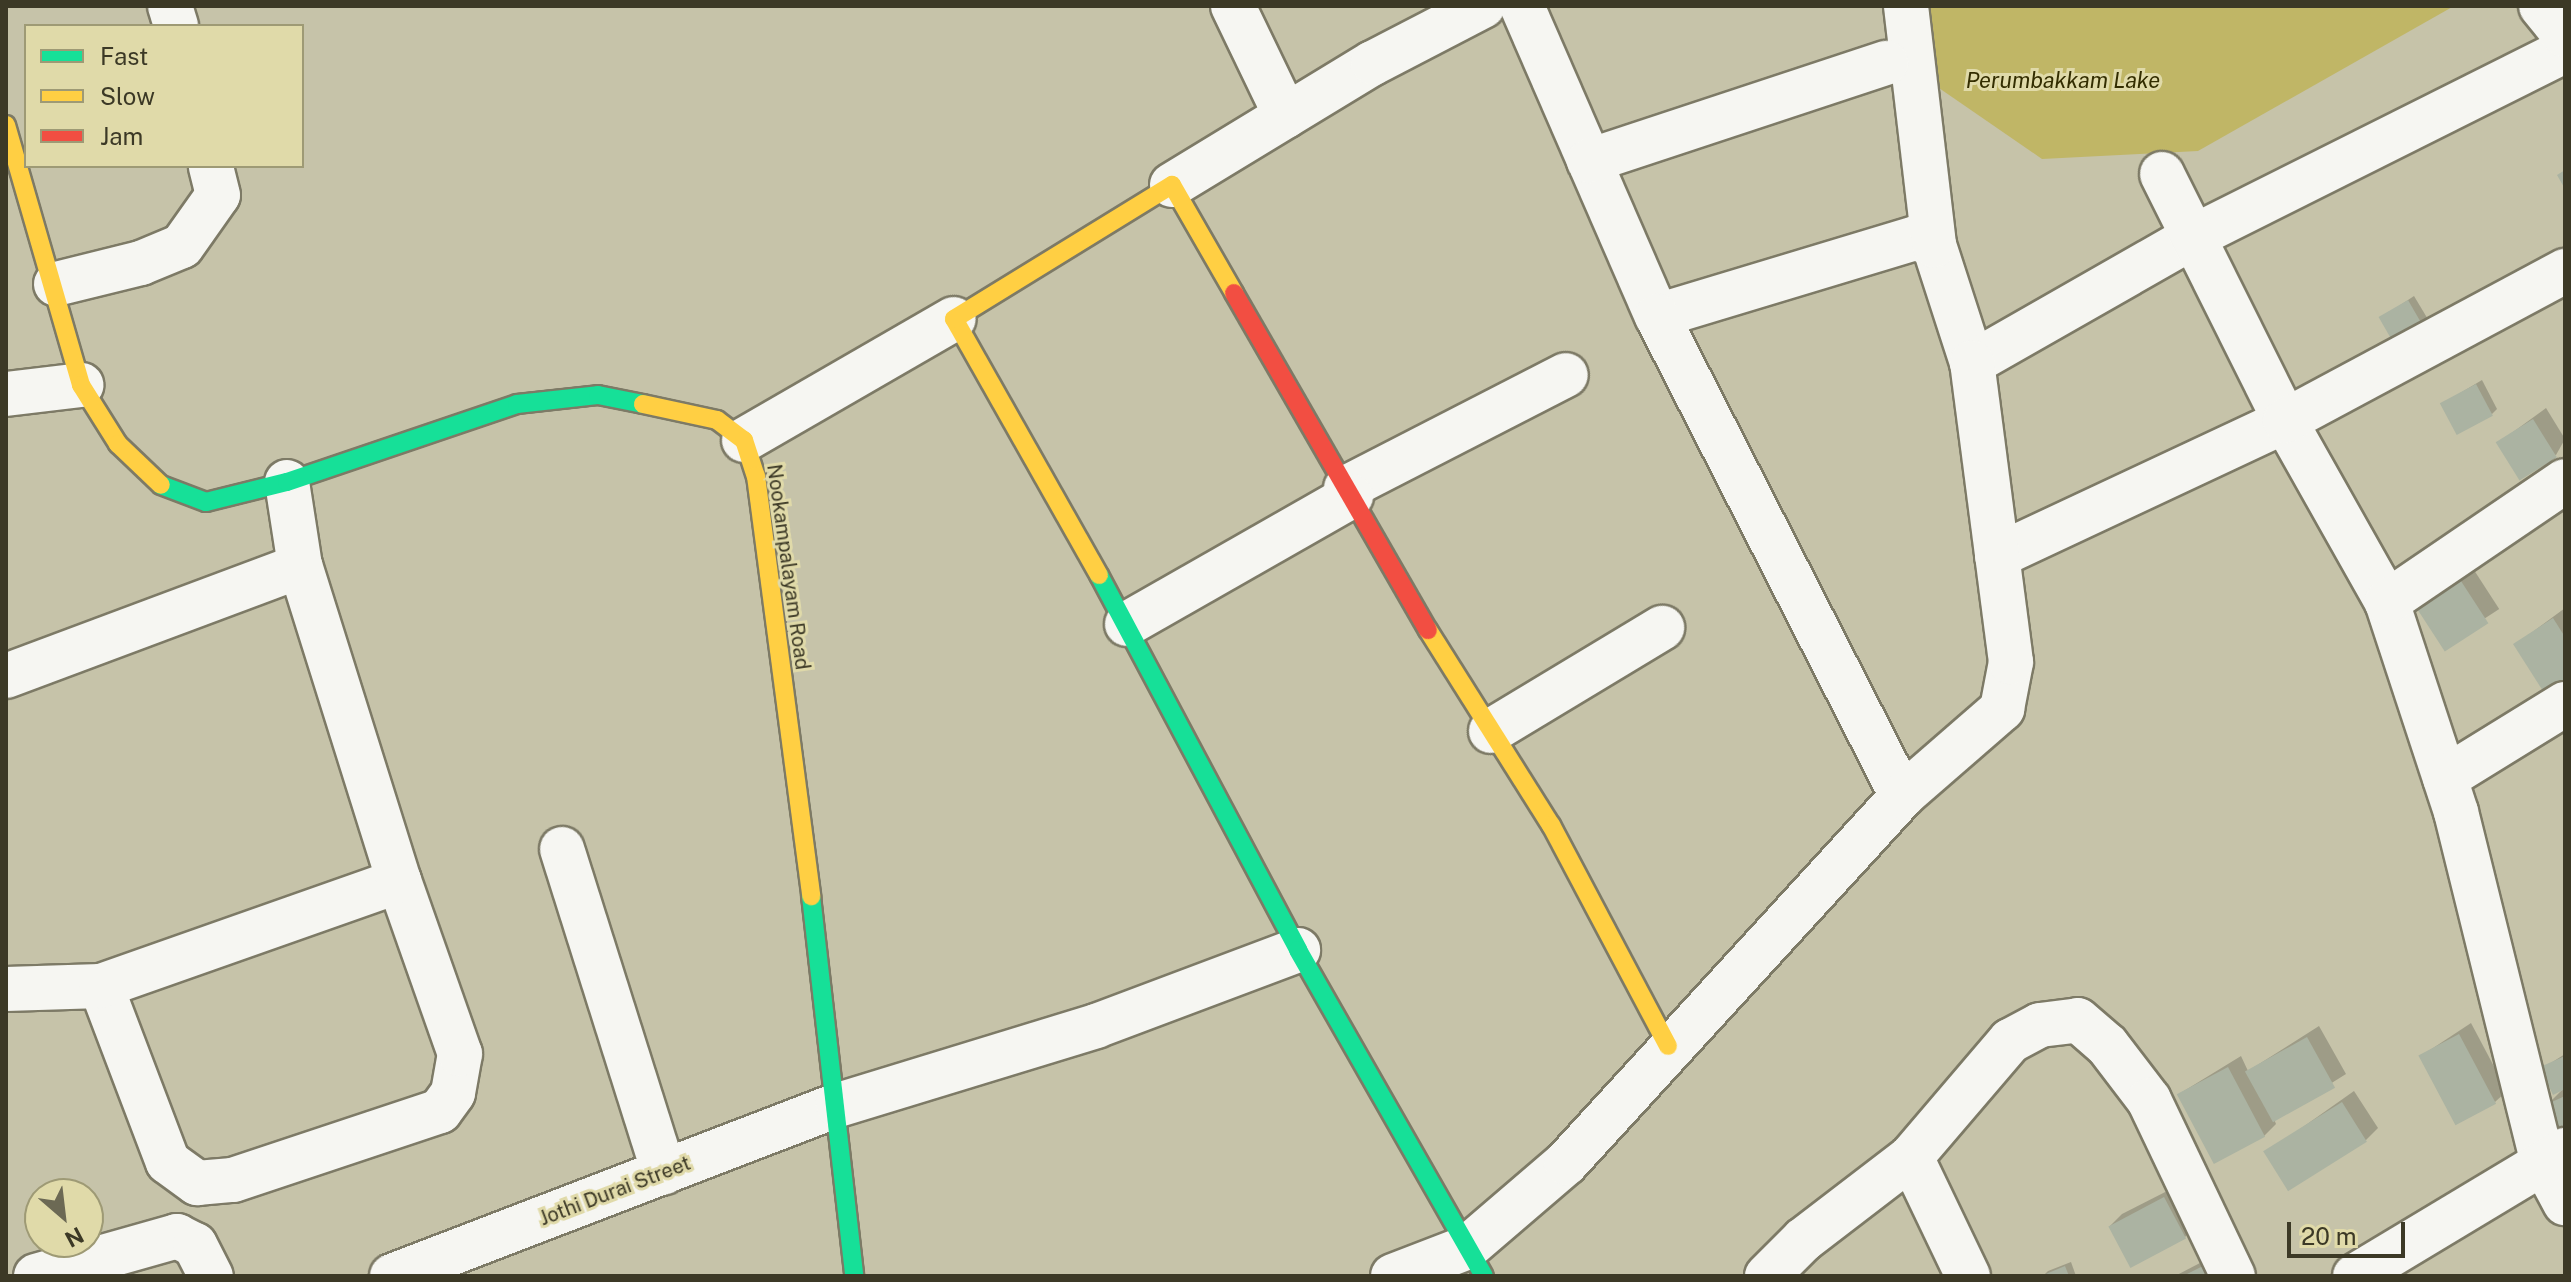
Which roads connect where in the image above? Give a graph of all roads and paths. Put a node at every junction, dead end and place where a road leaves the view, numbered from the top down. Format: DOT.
graph roads {
  1 [pos="1233,6"];
  2 [pos="1483,6"];
  3 [pos="1522,6"];
  4 [pos="1906,6"];
  5 [pos="2541,6"];
  6 [pos="2565,36"];
  7 [pos="2565,51"];
  8 [pos="1886,63"];
  9 [pos="1286,116"];
  10 [pos="6,125"];
  11 [pos="1589,161"];
  12 [pos="211,168"];
  13 [pos="2162,174"];
  14 [pos="1172,185"];
  15 [pos="2193,237"];
  16 [pos="1934,245"];
  17 [pos="2565,271"];
  18 [pos="56,284"];
  19 [pos="1657,316"];
  20 [pos="954,319"];
  21 [pos="1972,363"];
  22 [pos="1566,375"];
  23 [pos="81,385"];
  24 [pos="6,394"];
  25 [pos="2285,421"];
  26 [pos="744,440"];
  27 [pos="2565,481"];
  28 [pos="287,482"];
  29 [pos="1348,492"];
  30 [pos="1997,556"];
  31 [pos="300,566"];
  32 [pos="2387,602"];
  33 [pos="1127,624"];
  34 [pos="1662,628"];
  35 [pos="6,676"];
  36 [pos="2565,704"];
  37 [pos="1491,731"];
  38 [pos="2445,778"];
  39 [pos="1902,796"];
  40 [pos="562,849"];
  41 [pos="399,881"];
  42 [pos="1298,950"];
  43 [pos="101,986"];
  44 [pos="6,989"];
  45 [pos="1668,1046"];
  46 [pos="838,1105"];
  47 [pos="2554,1155"];
  48 [pos="1911,1157"];
  49 [pos="664,1172"];
  50 [pos="2565,1203"];
  51 [pos="1476,1262"];
  52 [pos="36,1276"];
  53 [pos="211,1276"];
  54 [pos="392,1276"];
  55 [pos="854,1276"];
  56 [pos="1393,1276"];
  57 [pos="1767,1276"];
  58 [pos="1968,1276"];
  59 [pos="2233,1276"];
  60 [pos="2355,1276"];
  1 -- 9 [label="street"];
  2 -- 9 [label="street"];
  3 -- 11 [label="street"];
  4 -- 16 [label="street"];
  5 -- 6 [label="street"];
  7 -- 15 [label="street"];
  8 -- 11 [label="street"];
  9 -- 14 [label="street"];
  10 -- 18 [label="street"];
  11 -- 19 [label="street"];
  12 -- 18 [label="street"];
  13 -- 15 [label="street"];
  14 -- 20 [label="street"];
  14 -- 29 [label="street"];
  15 -- 21 [label="street"];
  15 -- 25 [label="street"];
  16 -- 19 [label="street"];
  16 -- 21 [label="street"];
  17 -- 25 [label="street"];
  18 -- 23 [label="street"];
  19 -- 39 [label="street"];
  20 -- 26 [label="street"];
  20 -- 33 [label="street"];
  21 -- 30 [label="street"];
  22 -- 29 [label="street"];
  23 -- 24 [label="street"];
  23 -- 28 [label="street"];
  25 -- 30 [label="street"];
  25 -- 32 [label="street"];
  26 -- 28 [label="street"];
  26 -- 46 [label="street, Nookampalayam Road"];
  27 -- 32 [label="street"];
  28 -- 31 [label="street"];
  29 -- 33 [label="street"];
  29 -- 37 [label="street"];
  30 -- 39 [label="street"];
  31 -- 35 [label="street"];
  31 -- 41 [label="street"];
  32 -- 38 [label="street"];
  33 -- 42 [label="street"];
  34 -- 37 [label="street"];
  36 -- 38 [label="street"];
  37 -- 45 [label="street"];
  38 -- 47 [label="street"];
  39 -- 45 [label="street"];
  40 -- 49 [label="street"];
  41 -- 43 [label="street"];
  41 -- 43 [label="street"];
  42 -- 46 [label="street, Jothi Durai Street"];
  42 -- 51 [label="street"];
  43 -- 44 [label="street"];
  45 -- 51 [label="street"];
  46 -- 49 [label="street, Jothi Durai Street"];
  46 -- 55 [label="street, Nookampalayam Road"];
  47 -- 50 [label="street"];
  47 -- 60 [label="street"];
  48 -- 57 [label="street"];
  48 -- 58 [label="street"];
  48 -- 59 [label="street"];
  49 -- 54 [label="street, Jothi Durai Street"];
  51 -- 56 [label="street"];
  52 -- 53 [label="street"];
}
